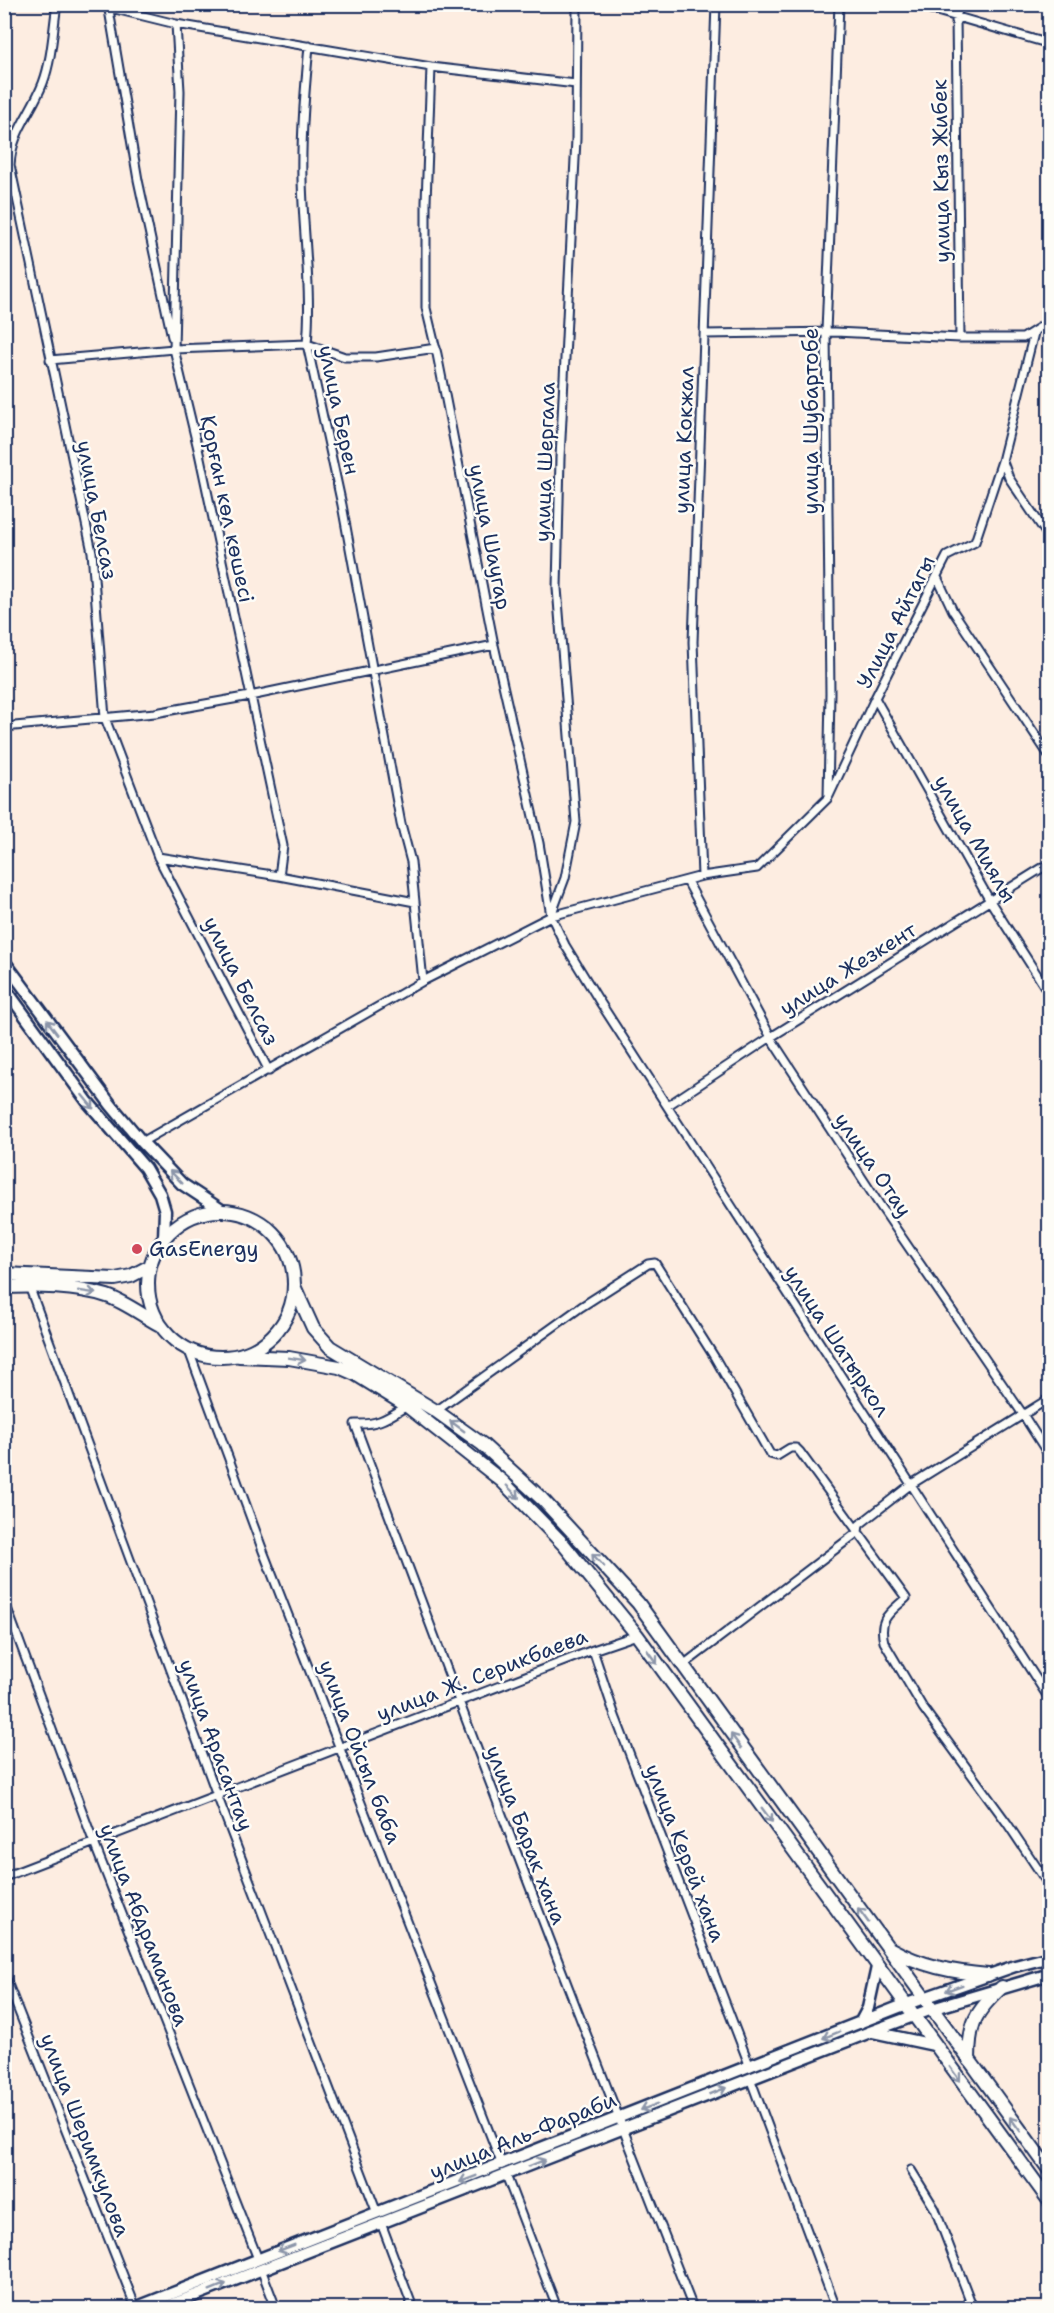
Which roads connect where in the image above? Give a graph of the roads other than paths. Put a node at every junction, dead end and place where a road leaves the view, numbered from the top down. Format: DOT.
graph roads {
  1 [pos="57,4"];
  2 [pos="88,4"];
  3 [pos="577,4"];
  4 [pos="716,4"];
  5 [pos="838,4"];
  6 [pos="913,4"];
  7 [pos="960,4"];
  8 [pos="107,6"];
  9 [pos="956,17"];
  10 [pos="176,24"];
  11 [pos="1050,44"];
  12 [pos="309,46"];
  13 [pos="431,67"];
  14 [pos="576,84"];
  15 [pos="1050,321"];
  16 [pos="826,332"];
  17 [pos="1034,333"];
  18 [pos="704,334"];
  19 [pos="960,338"];
  20 [pos="307,344"];
  21 [pos="436,348"];
  22 [pos="174,349"];
  23 [pos="50,360"];
  24 [pos="1002,461"];
  25 [pos="1050,539"];
  26 [pos="937,577"];
  27 [pos="494,645"];
  28 [pos="372,670"];
  29 [pos="250,696"];
  30 [pos="875,698"];
  31 [pos="105,718"];
  32 [pos="4,727"];
  33 [pos="1050,757"];
  34 [pos="828,798"];
  35 [pos="158,857"];
  36 [pos="1050,863"];
  37 [pos="279,876"];
  38 [pos="702,876"];
  39 [pos="687,881"];
  40 [pos="990,900"];
  41 [pos="415,902"];
  42 [pos="551,916"];
  43 [pos="4,962"];
  44 [pos="423,981"];
  45 [pos="4,987"];
  46 [pos="1050,995"];
  47 [pos="598,999"];
  48 [pos="771,1037"];
  49 [pos="269,1071"];
  50 [pos="667,1106"];
  51 [pos="142,1142"];
  52 [pos="223,1211"];
  53 [pos="164,1238"];
  54 [pos="150,1266"];
  55 [pos="4,1275"];
  56 [pos="29,1286"];
  57 [pos="294,1286"];
  58 [pos="4,1287"];
  59 [pos="160,1325"];
  60 [pos="189,1351"];
  61 [pos="239,1356"];
  62 [pos="1050,1398"];
  63 [pos="407,1406"];
  64 [pos="436,1411"];
  65 [pos="1022,1413"];
  66 [pos="1050,1456"];
  67 [pos="910,1485"];
  68 [pos="858,1532"];
  69 [pos="4,1600"];
  70 [pos="637,1635"];
  71 [pos="593,1650"];
  72 [pos="682,1666"];
  73 [pos="1050,1700"];
  74 [pos="458,1702"];
  75 [pos="341,1747"];
  76 [pos="217,1795"];
  77 [pos="94,1843"];
  78 [pos="4,1877"];
  79 [pos="1050,1887"];
  80 [pos="886,1946"];
  81 [pos="1050,1957"];
  82 [pos="877,1967"];
  83 [pos="4,1974"];
  84 [pos="1050,1974"];
  85 [pos="988,1975"];
  86 [pos="1002,1987"];
  87 [pos="924,1999"];
  88 [pos="904,2005"];
  89 [pos="932,2009"];
  90 [pos="914,2016"];
  91 [pos="860,2023"];
  92 [pos="870,2032"];
  93 [pos="934,2045"];
  94 [pos="969,2060"];
  95 [pos="750,2072"];
  96 [pos="620,2124"];
  97 [pos="504,2170"];
  98 [pos="911,2170"];
  99 [pos="1050,2171"];
  100 [pos="1050,2202"];
  101 [pos="379,2218"];
  102 [pos="259,2264"];
  103 [pos="136,2308"];
  104 [pos="163,2308"];
  105 [pos="276,2308"];
  106 [pos="413,2308"];
  107 [pos="557,2308"];
  108 [pos="693,2308"];
  109 [pos="836,2308"];
  110 [pos="973,2308"];
  1 -- 23 [label="street, улица Белсаз"];
  2 -- 8 [label="street"];
  3 -- 14 [label="street, улица Шергала"];
  4 -- 18 [label="street, улица Кокжал"];
  5 -- 16 [label="street, улица Шубартобе"];
  6 -- 9 [label="street"];
  7 -- 9 [label="street, улица Кыз Жибек"];
  8 -- 10 [label="street"];
  8 -- 22 [label="street"];
  9 -- 11 [label="street"];
  9 -- 19 [label="street, улица Кыз Жибек"];
  10 -- 12 [label="street"];
  10 -- 22 [label="street, Қорған көл көшесі"];
  12 -- 13 [label="street"];
  12 -- 20 [label="street, улица Берен"];
  13 -- 14 [label="street"];
  13 -- 21 [label="street, улица Шаугар"];
  14 -- 42 [label="street, улица Шергала"];
  15 -- 17 [label="street"];
  16 -- 18 [label="street"];
  16 -- 19 [label="street"];
  16 -- 34 [label="street, улица Шубартобе"];
  17 -- 19 [label="street"];
  17 -- 24 [label="street, Улица Айтагы"];
  18 -- 38 [label="street, улица Кокжал"];
  20 -- 21 [label="street"];
  20 -- 22 [label="street"];
  20 -- 28 [label="street, улица Берен"];
  21 -- 27 [label="street, улица Шаугар"];
  22 -- 23 [label="street"];
  22 -- 29 [label="street, Қорған көл көшесі"];
  23 -- 31 [label="street, улица Белсаз"];
  24 -- 25 [label="street"];
  24 -- 26 [label="street, Улица Айтагы"];
  26 -- 30 [label="street, Улица Айтагы"];
  26 -- 33 [label="street"];
  27 -- 28 [label="street"];
  27 -- 42 [label="street, улица Шаугар"];
  28 -- 29 [label="street"];
  28 -- 41 [label="street, улица Берен"];
  29 -- 31 [label="street"];
  29 -- 37 [label="street, Қорған көл көшесі"];
  30 -- 34 [label="street, Улица Айтагы"];
  30 -- 40 [label="street, улица Миялы"];
  31 -- 32 [label="street"];
  31 -- 35 [label="street, улица Белсаз"];
  34 -- 38 [label="street"];
  35 -- 37 [label="street"];
  35 -- 49 [label="street, улица Белсаз"];
  36 -- 40 [label="street, улица Жезкент"];
  37 -- 41 [label="street"];
  38 -- 39 [label="street"];
  39 -- 42 [label="street"];
  39 -- 48 [label="street, улица Отау"];
  40 -- 46 [label="street, улица Миялы"];
  40 -- 48 [label="street, улица Жезкент"];
  41 -- 44 [label="street, улица Берен"];
  42 -- 44 [label="street"];
  42 -- 47 [label="street, улица Шаугар"];
  51 -- 43 [label="main road, one-way"];
  44 -- 49 [label="street"];
  45 -- 53 [label="main road, one-way"];
  47 -- 50 [label="street, улица Шатыркол"];
  48 -- 50 [label="street, улица Жезкент"];
  48 -- 65 [label="street, улица Отау"];
  49 -- 51 [label="street"];
  50 -- 67 [label="street, улица Шатыркол"];
  52 -- 51 [label="main road, one-way"];
  52 -- 53 [label="highway"];
  52 -- 57 [label="highway"];
  53 -- 54 [label="highway"];
  54 -- 55 [label="highway"];
  54 -- 59 [label="highway"];
  56 -- 58 [label="highway"];
  56 -- 59 [label="highway, one-way"];
  56 -- 76 [label="street, улица Арасантау"];
  57 -- 61 [label="highway"];
  57 -- 64 [label="highway"];
  59 -- 60 [label="highway"];
  60 -- 61 [label="highway"];
  60 -- 75 [label="street, улица Ойсыл баба"];
  61 -- 63 [label="highway, one-way"];
  62 -- 65 [label="street"];
  63 -- 70 [label="highway, one-way"];
  63 -- 74 [label="street, улица Барак хана"];
  64 -- 68 [label="street"];
  72 -- 64 [label="highway, one-way"];
  65 -- 66 [label="street, улица Отау"];
  65 -- 67 [label="street"];
  67 -- 68 [label="street"];
  67 -- 73 [label="street, улица Шатыркол"];
  68 -- 72 [label="street"];
  68 -- 79 [label="street"];
  69 -- 77 [label="street, улица Абдраманова"];
  70 -- 71 [label="street, улица Ж. Серикбаева"];
  70 -- 82 [label="highway, one-way"];
  71 -- 74 [label="street, улица Ж. Серикбаева"];
  71 -- 95 [label="street, улица Керей хана"];
  80 -- 72 [label="highway, one-way"];
  74 -- 75 [label="street, улица Ж. Серикбаева"];
  74 -- 96 [label="street, улица Барак хана"];
  75 -- 76 [label="street, улица Ж. Серикбаева"];
  75 -- 97 [label="street, улица Ойсыл баба"];
  76 -- 77 [label="street, улица Ж. Серикбаева"];
  76 -- 101 [label="street, улица Арасантау"];
  77 -- 78 [label="street, улица Ж. Серикбаева"];
  77 -- 102 [label="street, улица Абдраманова"];
  80 -- 85 [label="highway"];
  80 -- 87 [label="highway"];
  81 -- 85 [label="main road, улица Аль-Фараби"];
  82 -- 88 [label="highway"];
  82 -- 91 [label="main road"];
  83 -- 103 [label="street, улица Шеримкулова"];
  84 -- 86 [label="main road, улица Аль-Фараби"];
  85 -- 87 [label="main road, улица Аль-Фараби, one-way"];
  86 -- 89 [label="main road, улица Аль-Фараби"];
  86 -- 94 [label="highway"];
  87 -- 88 [label="main road, улица Аль-Фараби"];
  87 -- 89 [label="highway"];
  88 -- 90 [label="highway"];
  88 -- 91 [label="main road, улица Аль-Фараби"];
  89 -- 90 [label="main road, улица Аль-Фараби"];
  89 -- 94 [label="highway"];
  90 -- 92 [label="main road, улица Аль-Фараби"];
  90 -- 93 [label="highway"];
  91 -- 95 [label="main road, улица Аль-Фараби, one-way"];
  92 -- 93 [label="main road"];
  92 -- 95 [label="main road, улица Аль-Фараби"];
  93 -- 100 [label="highway, one-way"];
  99 -- 94 [label="highway, one-way"];
  95 -- 96 [label="main road, улица Аль-Фараби"];
  95 -- 109 [label="street, улица Керей хана"];
  96 -- 97 [label="main road, улица Аль-Фараби"];
  96 -- 108 [label="street, улица Барак хана"];
  97 -- 101 [label="main road, улица Аль-Фараби"];
  97 -- 107 [label="street, улица Ойсыл баба"];
  98 -- 110 [label="street"];
  101 -- 102 [label="main road, улица Аль-Фараби"];
  101 -- 106 [label="street, улица Арасантау"];
  102 -- 103 [label="main road, улица Аль-Фараби"];
  104 -- 102 [label="main road, улица Аль-Фараби, one-way"];
  102 -- 105 [label="street, улица Абдраманова"];
}
